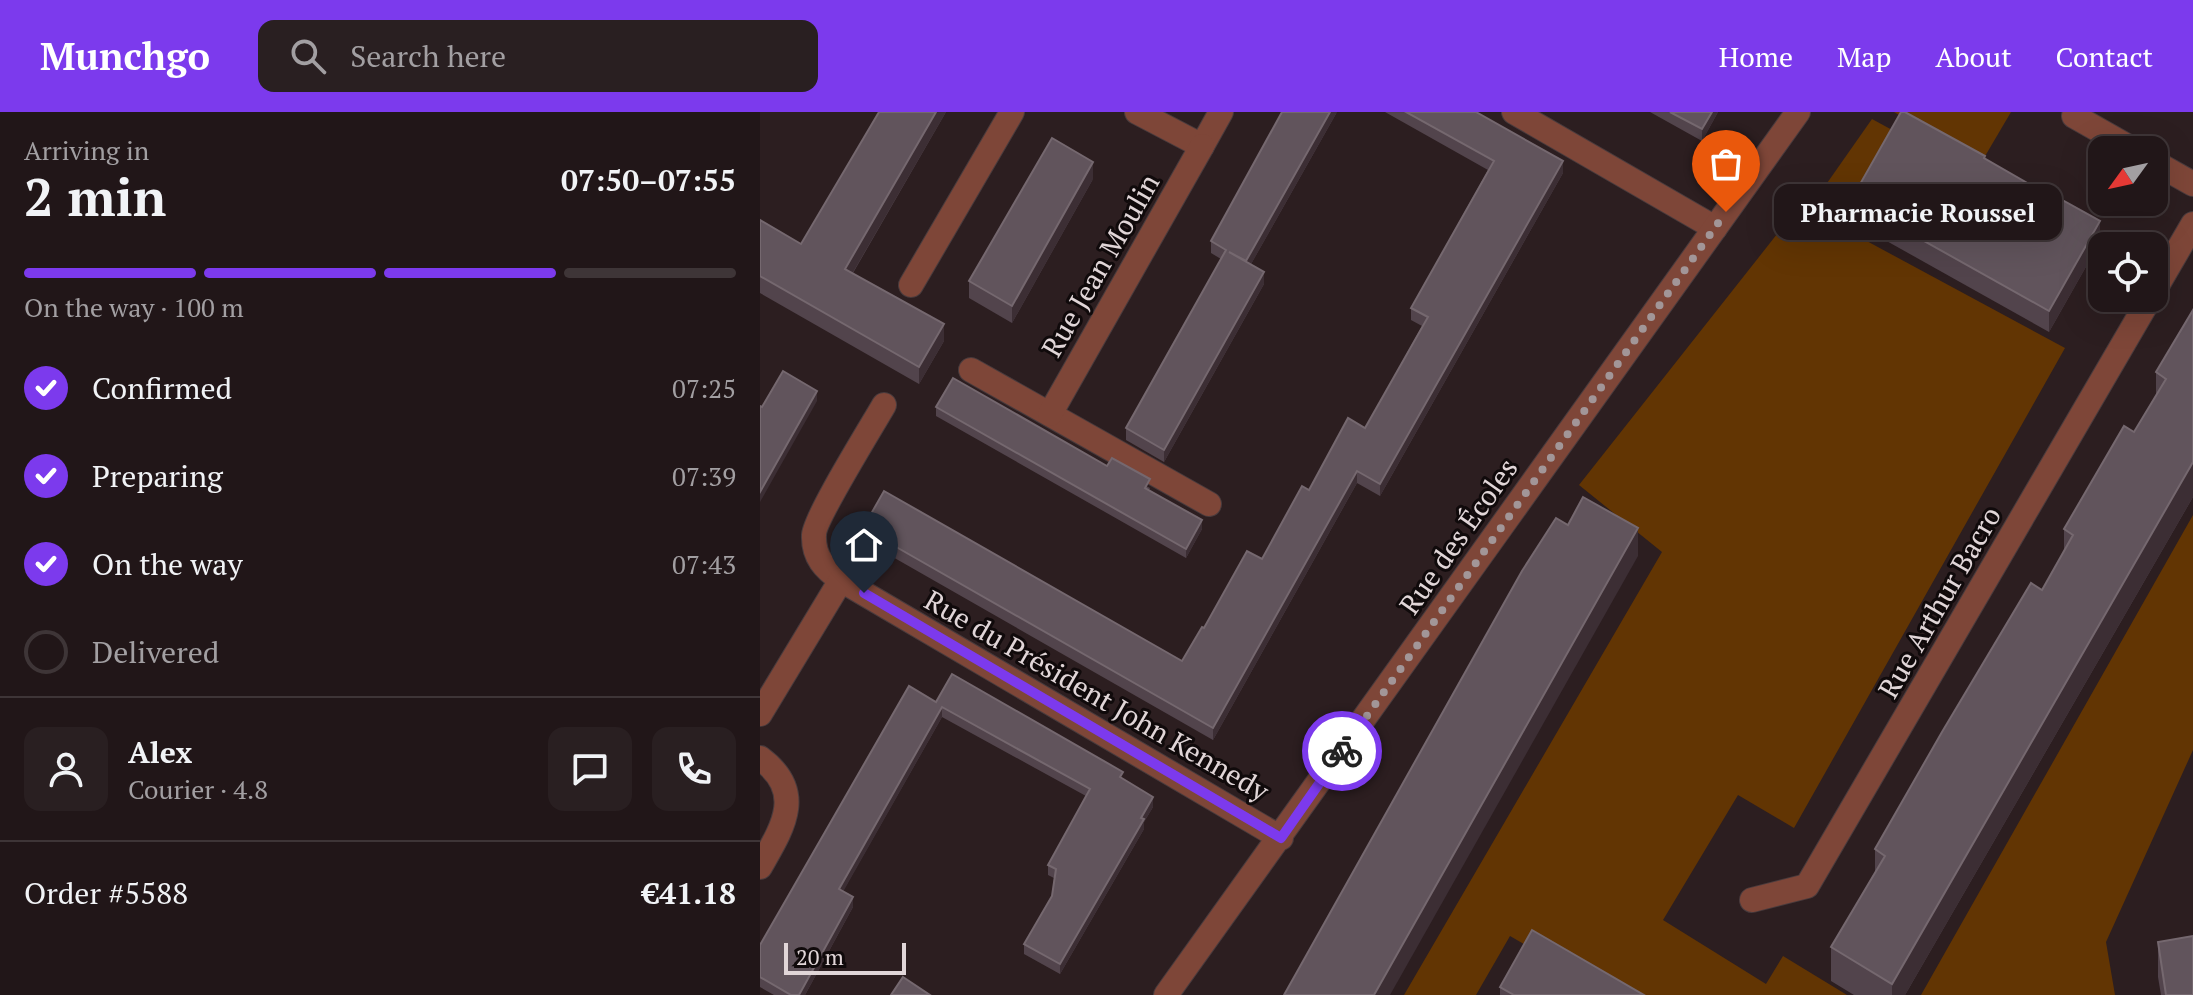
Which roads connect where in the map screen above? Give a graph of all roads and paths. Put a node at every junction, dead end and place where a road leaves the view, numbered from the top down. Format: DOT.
graph roads {
  1 [pos="1012,112"];
  2 [pos="1137,112"];
  3 [pos="1221,112"];
  4 [pos="1514,112"];
  5 [pos="1798,112"];
  6 [pos="2077,112"];
  7 [pos="2109,136"];
  8 [pos="1202,146"];
  9 [pos="2168,170"];
  10 [pos="2193,184"];
  11 [pos="2193,224"];
  12 [pos="1715,228"];
  13 [pos="2168,267"];
  14 [pos="911,285"];
  15 [pos="2142,312"];
  16 [pos="971,370"];
  17 [pos="884,405"];
  18 [pos="1050,414"];
  19 [pos="1209,504"];
  20 [pos="841,580"];
  21 [pos="760,714"];
  22 [pos="760,758"];
  23 [pos="1281,838"];
  24 [pos="760,867"];
  25 [pos="1752,900"];
  26 [pos="1166,995"];
  1 -- 14 [label="street"];
  2 -- 8 [label="street"];
  3 -- 8 [label="street, Rue Jean Moulin"];
  4 -- 12 [label="street"];
  5 -- 12 [label="street, Rue des Écoles"];
  6 -- 7 [label="street"];
  8 -- 18 [label="street, Rue Jean Moulin"];
  9 -- 10 [label="street"];
  11 -- 13 [label="street"];
  12 -- 23 [label="street, Rue des Écoles"];
  15 -- 25 [label="street, Rue Arthur Bacro"];
  16 -- 18 [label="street"];
  17 -- 20 [label="street, Rue du Président John Kennedy"];
  18 -- 19 [label="street"];
  20 -- 21 [label="street"];
  20 -- 23 [label="street, Rue du Président John Kennedy"];
  22 -- 24 [label="street"];
  23 -- 26 [label="street, Rue des Écoles"];
}
